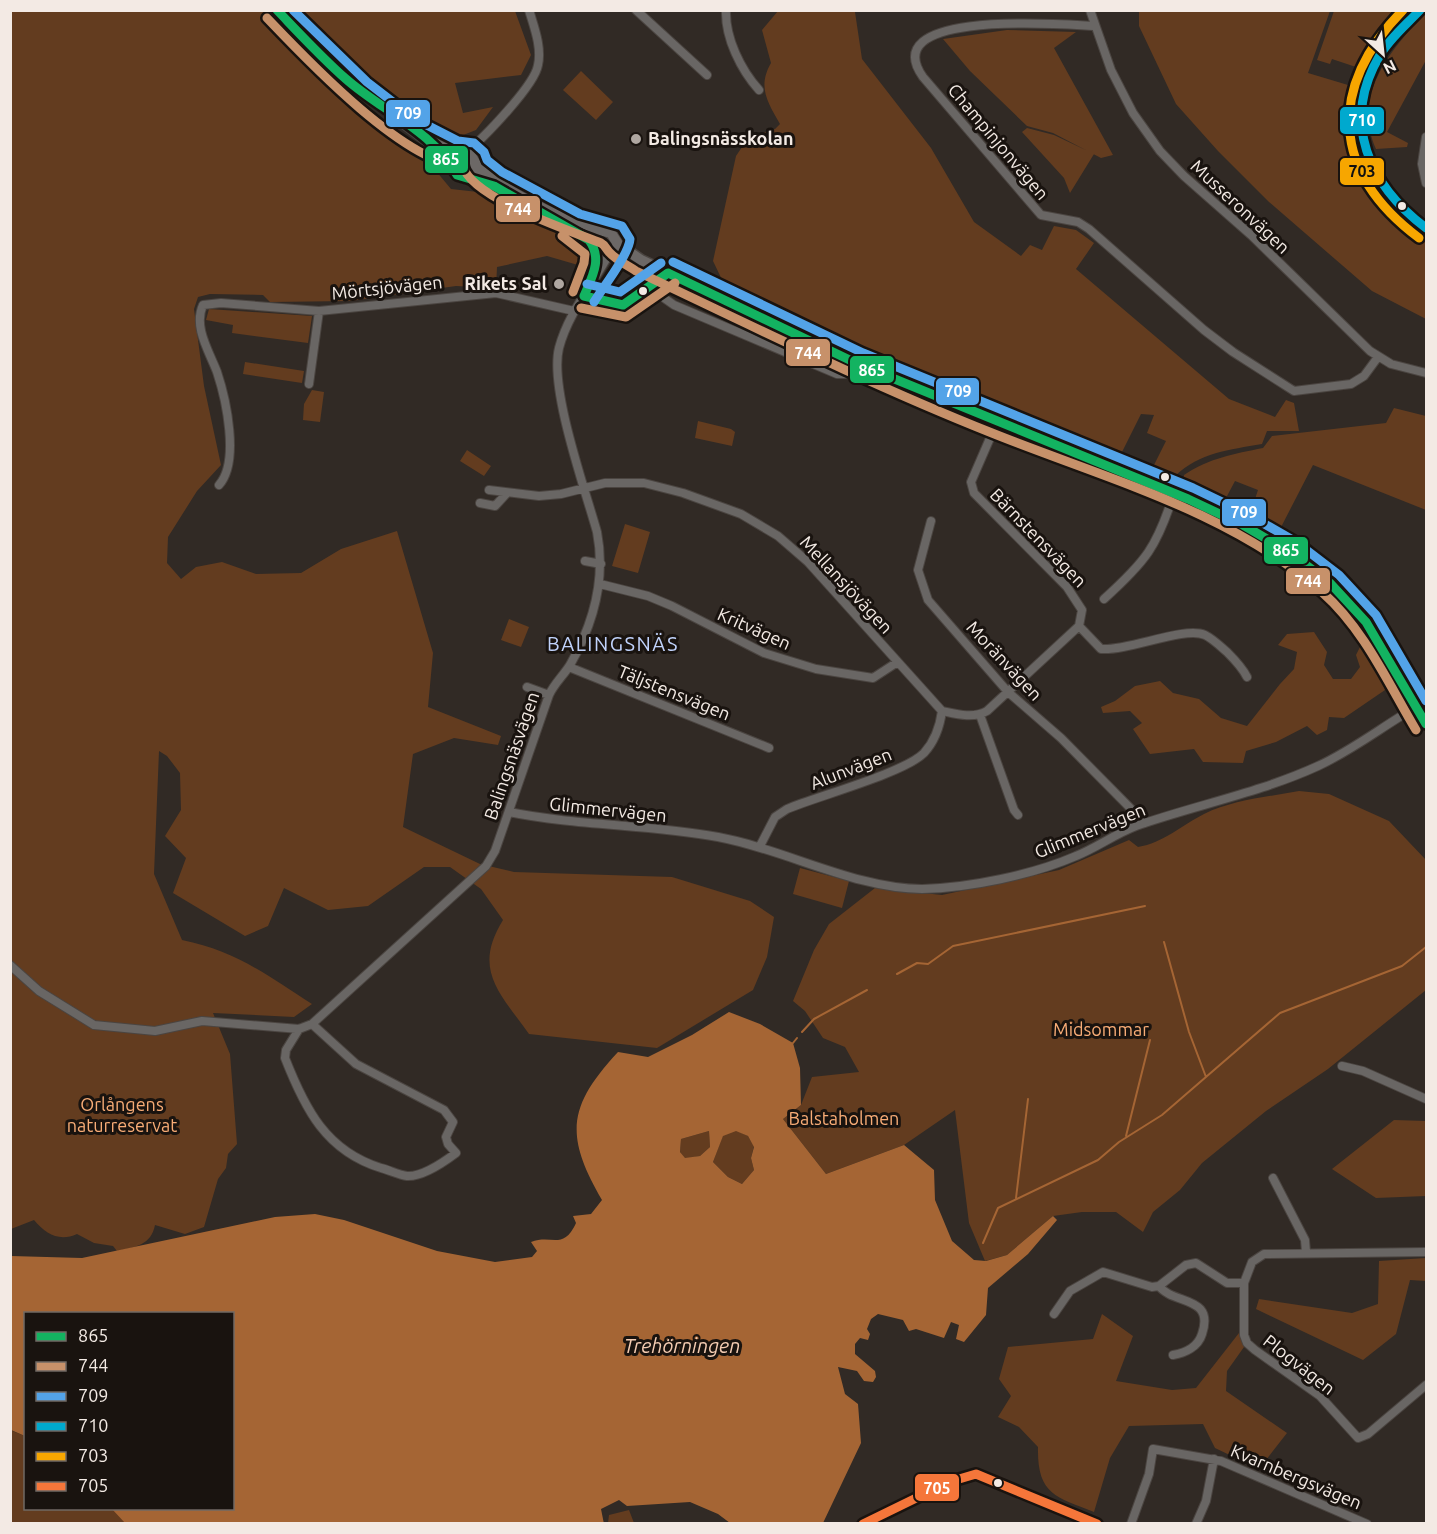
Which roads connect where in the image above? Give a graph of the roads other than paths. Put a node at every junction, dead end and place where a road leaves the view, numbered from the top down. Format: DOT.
graph roads {
  1 [pos="276,10"];
  2 [pos="529,10"];
  3 [pos="636,10"];
  4 [pos="726,10"];
  5 [pos="1090,10"];
  6 [pos="1420,10"];
  7 [pos="1095,26"];
  8 [pos="708,75"];
  9 [pos="759,90"];
  10 [pos="1426,137"];
  11 [pos="428,141"];
  12 [pos="479,142"];
  13 [pos="462,154"];
  14 [pos="452,164"];
  15 [pos="476,164"];
  16 [pos="468,177"];
  17 [pos="1426,183"];
  18 [pos="1426,228"];
  19 [pos="603,232"];
  20 [pos="596,248"];
  21 [pos="613,250"];
  22 [pos="584,296"];
  23 [pos="664,298"];
  24 [pos="319,310"];
  25 [pos="574,311"];
  26 [pos="1378,357"];
  27 [pos="858,364"];
  28 [pos="1426,373"];
  29 [pos="309,384"];
  30 [pos="997,422"];
  31 [pos="219,485"];
  32 [pos="585,488"];
  33 [pos="489,490"];
  34 [pos="507,493"];
  35 [pos="1174,493"];
  36 [pos="480,503"];
  37 [pos="931,521"];
  38 [pos="585,561"];
  39 [pos="601,564"];
  40 [pos="600,584"];
  41 [pos="1104,599"];
  42 [pos="1079,626"];
  43 [pos="896,663"];
  44 [pos="569,667"];
  45 [pos="1247,677"];
  46 [pos="527,687"];
  47 [pos="1008,692"];
  48 [pos="549,695"];
  49 [pos="1416,707"];
  50 [pos="942,711"];
  51 [pos="980,715"];
  52 [pos="1426,724"];
  53 [pos="769,748"];
  54 [pos="509,812"];
  55 [pos="1018,815"];
  56 [pos="1145,823"];
  57 [pos="760,846"];
  58 [pos="10,965"];
  59 [pos="312,1024"];
  60 [pos="299,1029"];
  61 [pos="1342,1066"];
  62 [pos="1426,1099"];
  63 [pos="1273,1178"];
  64 [pos="1306,1252"];
  65 [pos="1426,1252"];
  66 [pos="1244,1283"];
  67 [pos="1159,1286"];
  68 [pos="1054,1314"];
  69 [pos="1173,1355"];
  70 [pos="1426,1385"];
  71 [pos="1214,1459"];
  72 [pos="862,1524"];
  73 [pos="1098,1524"];
  74 [pos="1131,1524"];
  75 [pos="1196,1524"];
  76 [pos="1367,1524"];
  1 -- 11 [label="main road"];
  2 -- 12 [label="street"];
  3 -- 8 [label="street"];
  4 -- 9 [label="street"];
  5 -- 7 [label="street, Musseronvägen"];
  6 -- 18 [label="street"];
  7 -- 26 [label="street, Musseronvägen"];
  7 -- 26 [label="street, Champinjonvägen"];
  10 -- 17 [label="street"];
  11 -- 13 [label="main road"];
  11 -- 14 [label="main road"];
  12 -- 13 [label="street"];
  12 -- 15 [label="street"];
  13 -- 14 [label="main road"];
  13 -- 15 [label="main road"];
  14 -- 16 [label="main road"];
  15 -- 16 [label="main road"];
  15 -- 19 [label="main road"];
  16 -- 20 [label="main road"];
  19 -- 20 [label="main road"];
  19 -- 21 [label="main road"];
  20 -- 21 [label="main road"];
  20 -- 22 [label="street, Balingsnäsvägen"];
  21 -- 22 [label="street, Balingsnäsvägen"];
  21 -- 27 [label="main road"];
  22 -- 25 [label="street, Balingsnäsvägen"];
  23 -- 27 [label="street"];
  24 -- 25 [label="street, Mörtsjövägen"];
  24 -- 29 [label="street"];
  24 -- 31 [label="street, Mörtsjövägen"];
  25 -- 32 [label="street, Balingsnäsvägen"];
  26 -- 28 [label="street, Musseronvägen"];
  27 -- 30 [label="main road"];
  30 -- 35 [label="main road"];
  30 -- 42 [label="street, Bärnstensvägen"];
  32 -- 34 [label="street, Mellansjövägen"];
  32 -- 39 [label="street, Balingsnäsvägen"];
  32 -- 43 [label="street, Mellansjövägen"];
  33 -- 34 [label="street, Mellansjövägen"];
  34 -- 36 [label="street, Mellansjövägen"];
  35 -- 41 [label="street"];
  35 -- 49 [label="main road"];
  37 -- 47 [label="street, Moränvägen"];
  38 -- 39 [label="street"];
  39 -- 40 [label="street, Balingsnäsvägen"];
  40 -- 43 [label="street, Kritvägen"];
  40 -- 44 [label="street, Balingsnäsvägen"];
  42 -- 45 [label="street"];
  42 -- 47 [label="street"];
  43 -- 50 [label="street, Mellansjövägen"];
  44 -- 48 [label="street, Balingsnäsvägen"];
  44 -- 53 [label="street, Täljstensvägen"];
  46 -- 48 [label="street"];
  47 -- 51 [label="street"];
  47 -- 56 [label="street, Moränvägen"];
  48 -- 54 [label="street, Balingsnäsvägen"];
  49 -- 52 [label="main road"];
  49 -- 56 [label="street, Glimmervägen"];
  50 -- 51 [label="street"];
  50 -- 57 [label="street, Alunvägen"];
  51 -- 55 [label="street"];
  54 -- 57 [label="street, Glimmervägen"];
  54 -- 59 [label="street, Balingsnäsvägen"];
  56 -- 57 [label="street, Glimmervägen"];
  58 -- 60 [label="street, Balingsnäsvägen"];
  59 -- 60 [label="street, Balingsnäsvägen"];
  59 -- 60 [label="street"];
  61 -- 62 [label="street"];
  63 -- 64 [label="street"];
  64 -- 65 [label="street"];
  64 -- 66 [label="street"];
  66 -- 67 [label="street"];
  66 -- 70 [label="street, Plogvägen"];
  67 -- 68 [label="street"];
  67 -- 69 [label="street"];
  71 -- 74 [label="street, Kvarnbergsvägen"];
  71 -- 75 [label="street"];
  71 -- 76 [label="street, Kvarnbergsvägen"];
  72 -- 73 [label="street"];
}
